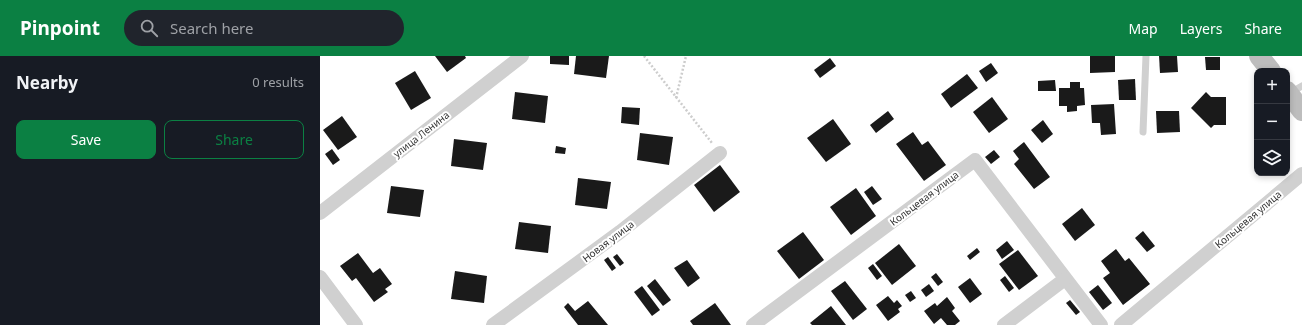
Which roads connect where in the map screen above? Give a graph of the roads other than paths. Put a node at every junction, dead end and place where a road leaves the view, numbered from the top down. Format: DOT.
graph roads {
  1 [pos="522,56"];
  2 [pos="1146,56"];
  3 [pos="1259,56"];
  4 [pos="1269,68"];
  5 [pos="1293,90"];
  6 [pos="1302,111"];
  7 [pos="1143,132"];
  8 [pos="720,153"];
  9 [pos="1302,174"];
  10 [pos="320,213"];
  11 [pos="320,277"];
  12 [pos="1065,279"];
  13 [pos="356,325"];
  14 [pos="493,325"];
  15 [pos="753,325"];
  16 [pos="1004,325"];
  17 [pos="1101,325"];
  18 [pos="1121,325"];
  1 -- 10 [label="street, улица Ленина"];
  2 -- 7 [label="lane"];
  3 -- 4 [label="main road"];
  5 -- 6 [label="main road"];
  8 -- 14 [label="street, Новая улица"];
  9 -- 18 [label="street, Кольцевая улица"];
  11 -- 13 [label="street"];
  12 -- 15 [label="street, Кольцевая улица"];
  12 -- 16 [label="street"];
  12 -- 17 [label="street, Кольцевая улица"];
}
